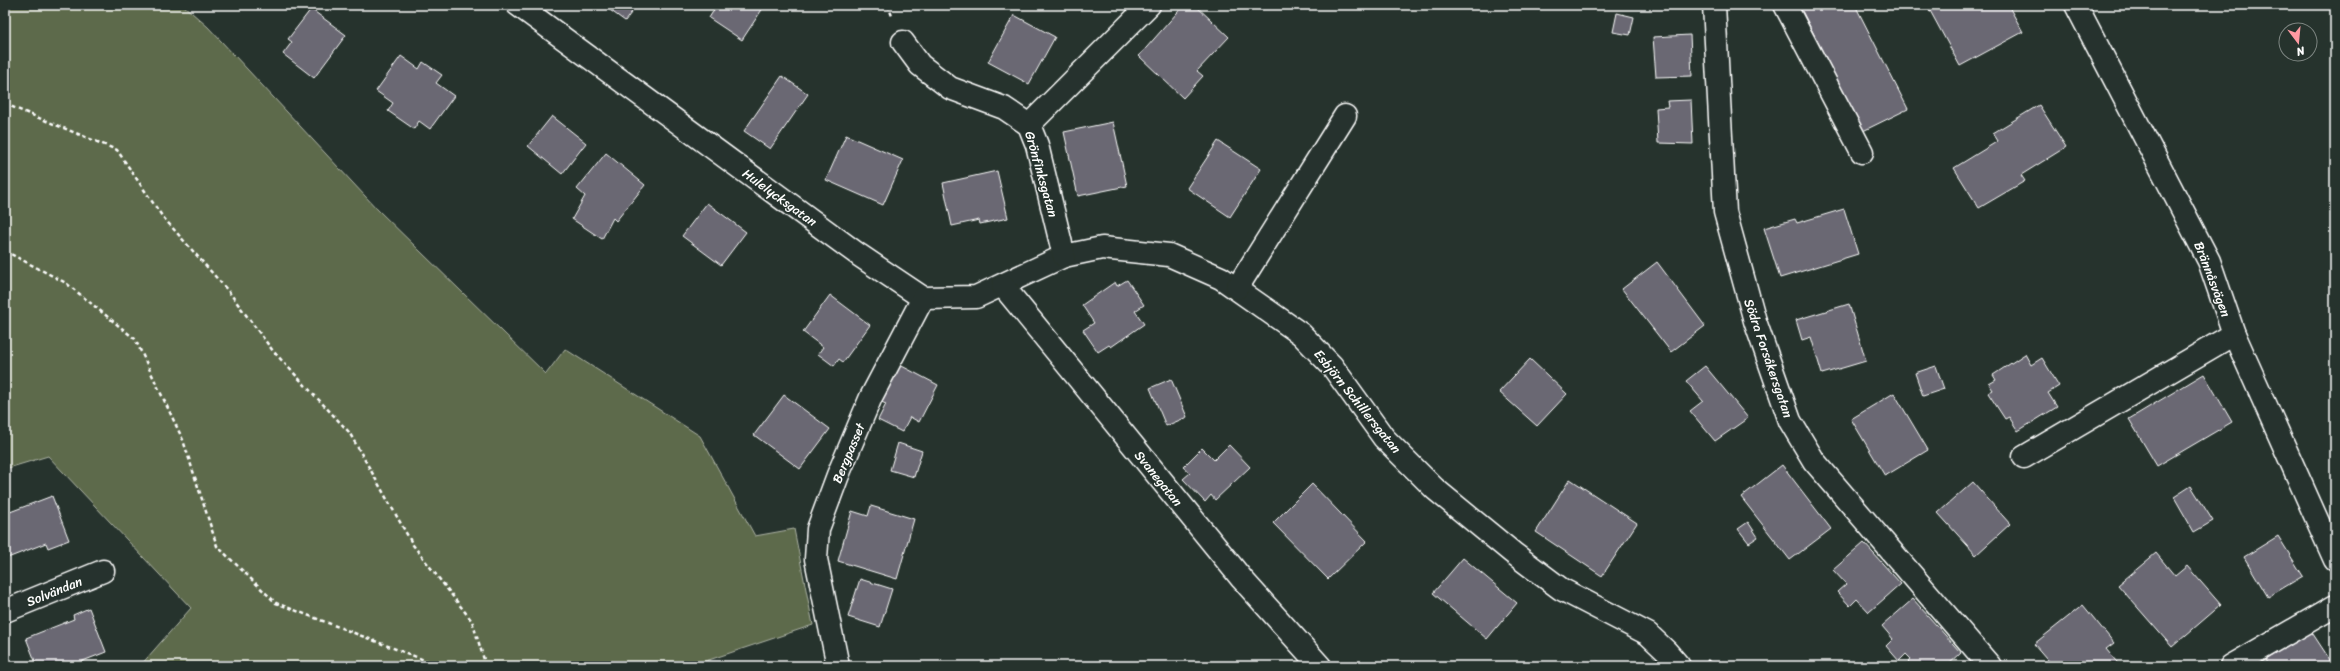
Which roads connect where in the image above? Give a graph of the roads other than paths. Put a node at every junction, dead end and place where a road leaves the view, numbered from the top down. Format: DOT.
graph roads {
  1 [pos="518,5"];
  2 [pos="1149,5"];
  3 [pos="1714,5"];
  4 [pos="1785,5"];
  5 [pos="2076,5"];
  6 [pos="903,42"];
  7 [pos="1345,116"];
  8 [pos="1029,125"];
  9 [pos="1862,152"];
  10 [pos="1064,256"];
  11 [pos="1003,286"];
  12 [pos="1245,294"];
  13 [pos="923,298"];
  14 [pos="2234,334"];
  15 [pos="2024,457"];
  16 [pos="2335,560"];
  17 [pos="104,571"];
  18 [pos="2335,606"];
  19 [pos="5,611"];
  20 [pos="838,666"];
  21 [pos="1320,666"];
  22 [pos="1678,666"];
  23 [pos="1990,666"];
  24 [pos="2231,666"];
  1 -- 13 [label="street, Hulelycksgatan"];
  2 -- 8 [label="street"];
  3 -- 23 [label="street, Södra Forsåkersgatan"];
  4 -- 9 [label="street"];
  5 -- 14 [label="street, Brännåsvägen"];
  6 -- 8 [label="street, Grönfinksgatan"];
  7 -- 12 [label="street"];
  8 -- 10 [label="street, Grönfinksgatan"];
  10 -- 11 [label="street"];
  10 -- 12 [label="street, Esbjörn Schillersgatan"];
  11 -- 13 [label="street"];
  11 -- 21 [label="street, Svanegatan"];
  12 -- 22 [label="street, Esbjörn Schillersgatan"];
  13 -- 20 [label="street, Bergpasset"];
  14 -- 15 [label="street"];
  14 -- 16 [label="street, Brännåsvägen"];
  17 -- 19 [label="street, Solvändan"];
  18 -- 24 [label="street"];
}
